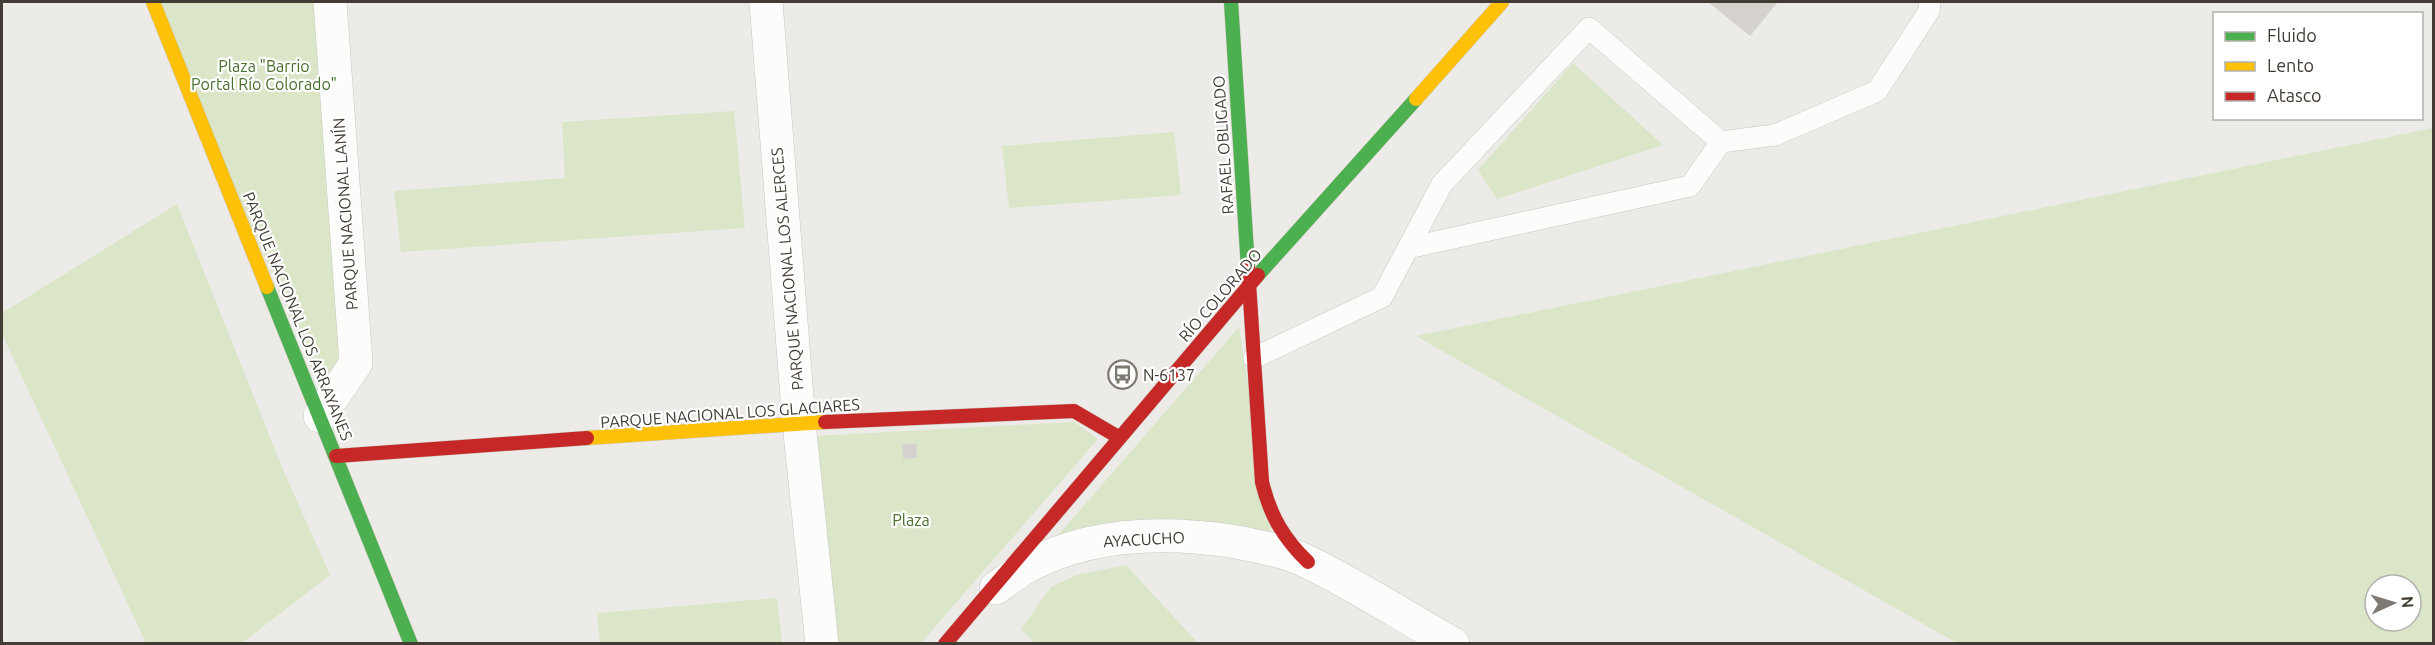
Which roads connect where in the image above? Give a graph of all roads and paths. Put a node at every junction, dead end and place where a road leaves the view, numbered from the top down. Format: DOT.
graph roads {
  1 [pos="153,2"];
  2 [pos="330,2"];
  3 [pos="766,2"];
  4 [pos="1231,2"];
  5 [pos="1502,2"];
  6 [pos="1932,5"];
  7 [pos="1720,142"];
  8 [pos="1408,248"];
  9 [pos="1249,286"];
  10 [pos="1254,358"];
  11 [pos="320,416"];
  12 [pos="799,423"];
  13 [pos="1120,438"];
  14 [pos="336,456"];
  15 [pos="1308,562"];
  16 [pos="989,592"];
  17 [pos="411,644"];
  18 [pos="822,644"];
  19 [pos="945,644"];
  20 [pos="1453,644"];
  1 -- 11 [label="street, PARQUE NACIONAL LOS ARRAYANES"];
  2 -- 11 [label="street, PARQUE NACIONAL LANÍN"];
  3 -- 12 [label="street, PARQUE NACIONAL LOS ALERCES"];
  4 -- 9 [label="street, RAFAEL OBLIGADO"];
  5 -- 9 [label="street, RÍO COLORADO"];
  6 -- 7 [label="lane"];
  7 -- 8 [label="lane"];
  7 -- 8 [label="lane"];
  8 -- 10 [label="lane"];
  9 -- 10 [label="street, AYACUCHO"];
  9 -- 13 [label="street, RÍO COLORADO"];
  10 -- 15 [label="street, AYACUCHO"];
  11 -- 14 [label="street, PARQUE NACIONAL LOS ARRAYANES"];
  12 -- 13 [label="street, PARQUE NACIONAL LOS GLACIARES"];
  12 -- 14 [label="street, PARQUE NACIONAL LOS GLACIARES"];
  12 -- 18 [label="street, PARQUE NACIONAL LOS ALERCES"];
  13 -- 16 [label="street, RÍO COLORADO"];
  14 -- 17 [label="street, PARQUE NACIONAL LOS ARRAYANES"];
  15 -- 16 [label="street, AYACUCHO"];
  15 -- 20 [label="street, AYACUCHO"];
  16 -- 19 [label="street, RÍO COLORADO"];
}
